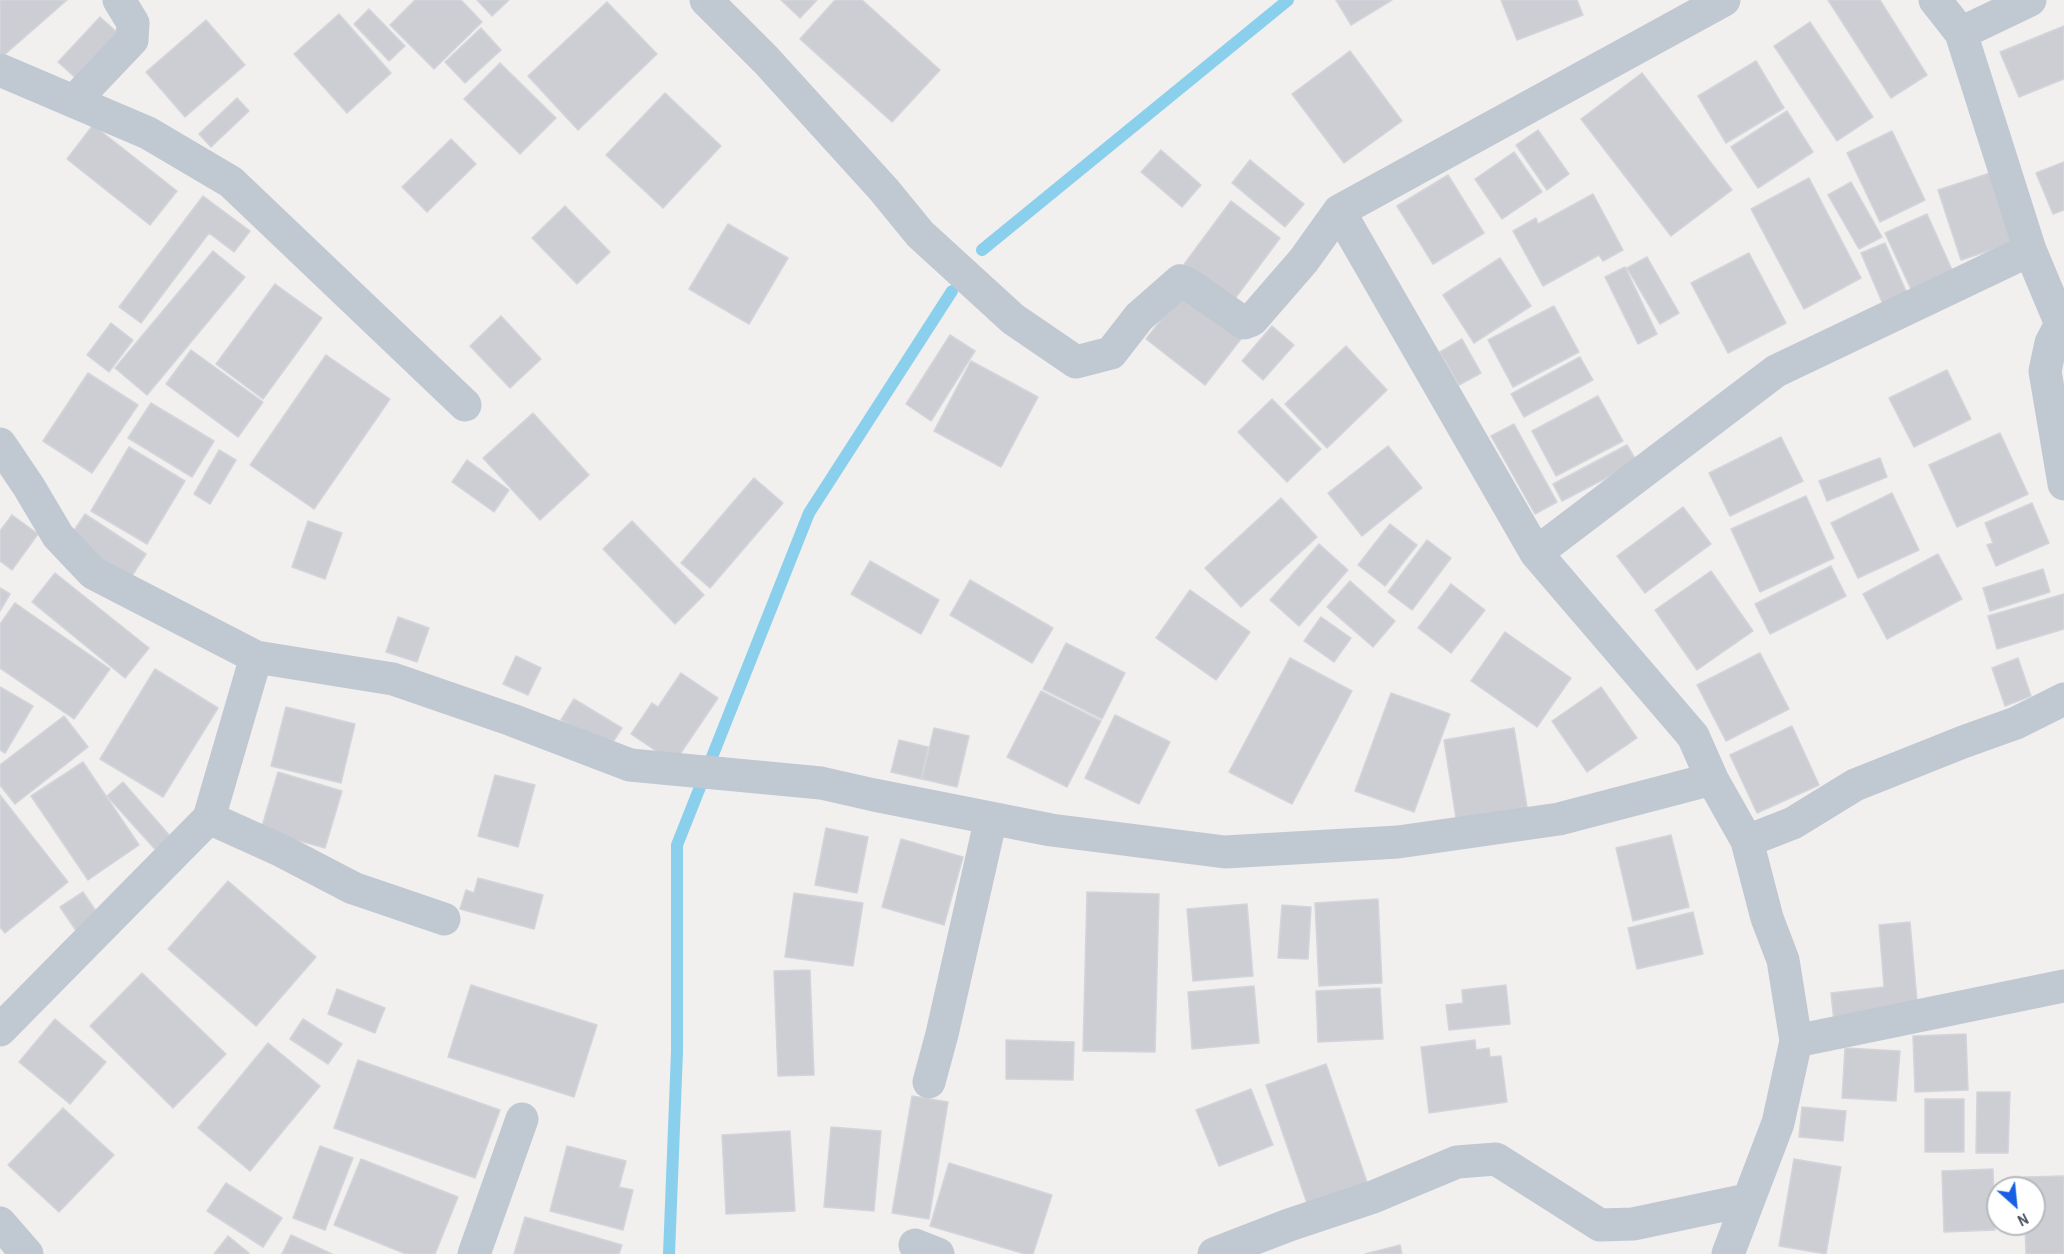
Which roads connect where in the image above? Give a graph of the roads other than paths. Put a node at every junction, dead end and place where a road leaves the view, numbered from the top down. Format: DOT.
graph roads {
  1 [pos="119,0"];
  2 [pos="706,0"];
  3 [pos="1724,0"];
  4 [pos="1935,0"];
  5 [pos="2030,0"];
  6 [pos="1961,33"];
  7 [pos="0,70"];
  8 [pos="74,101"];
  9 [pos="1339,211"];
  10 [pos="2030,250"];
  11 [pos="2062,324"];
  12 [pos="465,405"];
  13 [pos="0,444"];
  14 [pos="2064,484"];
  15 [pos="1536,552"];
  16 [pos="256,657"];
  17 [pos="2064,699"];
  18 [pos="1712,779"];
  19 [pos="209,818"];
  20 [pos="991,818"];
  21 [pos="1748,841"];
  22 [pos="444,919"];
  23 [pos="2064,986"];
  24 [pos="0,1030"];
  25 [pos="1796,1041"];
  26 [pos="929,1082"];
  27 [pos="522,1119"];
  28 [pos="1747,1200"];
  29 [pos="0,1223"];
  30 [pos="27,1254"];
  31 [pos="474,1254"];
  32 [pos="1214,1254"];
  33 [pos="1728,1254"];
  1 -- 8 [label="street"];
  2 -- 9 [label="street"];
  3 -- 9 [label="street"];
  4 -- 6 [label="street"];
  5 -- 6 [label="street"];
  6 -- 10 [label="street"];
  7 -- 8 [label="street"];
  8 -- 12 [label="street"];
  9 -- 15 [label="street"];
  10 -- 11 [label="street"];
  10 -- 15 [label="street"];
  11 -- 14 [label="street"];
  13 -- 16 [label="street"];
  15 -- 18 [label="street"];
  16 -- 19 [label="street"];
  16 -- 20 [label="street"];
  17 -- 21 [label="street"];
  18 -- 20 [label="street"];
  18 -- 21 [label="street"];
  19 -- 22 [label="street"];
  19 -- 24 [label="street"];
  20 -- 26 [label="street"];
  21 -- 25 [label="street"];
  23 -- 25 [label="street"];
  25 -- 28 [label="street"];
  27 -- 31 [label="street"];
  28 -- 32 [label="street"];
  28 -- 33 [label="street"];
  29 -- 30 [label="street"];
}
